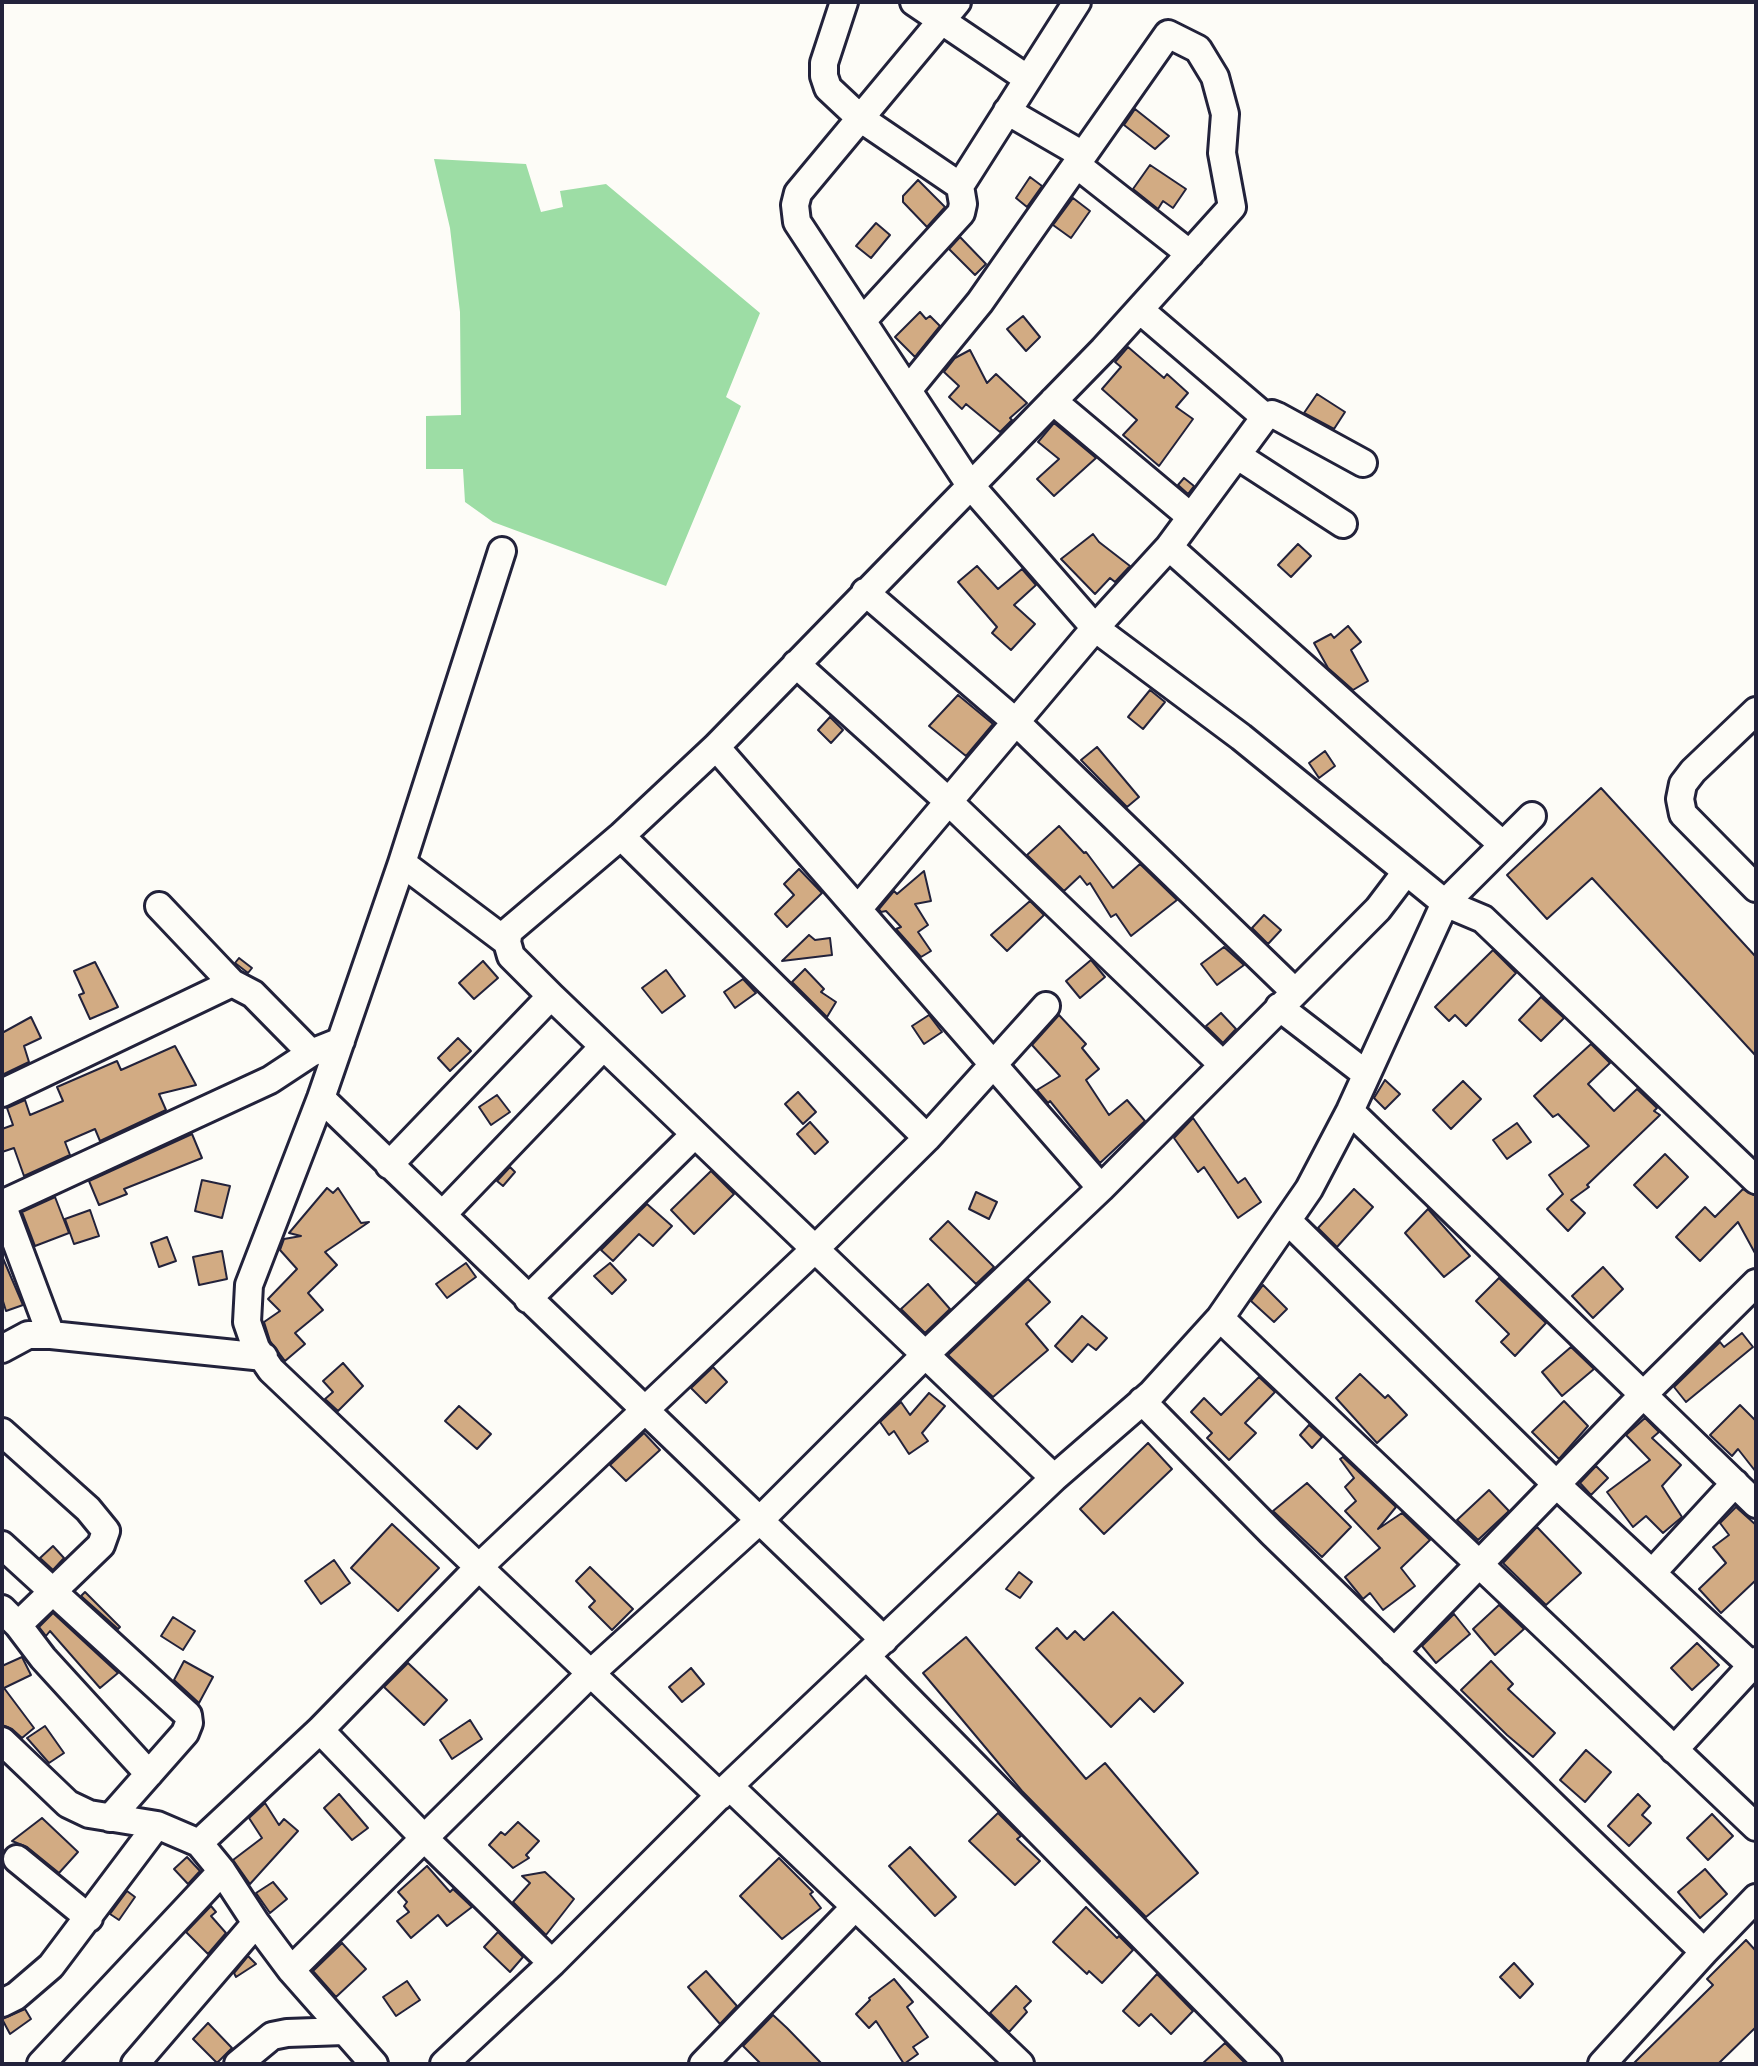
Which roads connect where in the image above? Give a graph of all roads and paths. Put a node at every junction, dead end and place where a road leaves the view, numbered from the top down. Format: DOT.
graph roads {
  1 [pos="844,2"];
  2 [pos="914,2"];
  3 [pos="1077,2"];
  4 [pos="950,11"];
  5 [pos="1028,79"];
  6 [pos="1007,111"];
  7 [pos="860,118"];
  8 [pos="1080,160"];
  9 [pos="960,186"];
  10 [pos="1190,254"];
  11 [pos="1140,310"];
  12 [pos="862,321"];
  13 [pos="908,390"];
  14 [pos="1053,401"];
  15 [pos="1265,417"];
  16 [pos="1238,456"];
  17 [pos="1363,463"];
  18 [pos="970,485"];
  19 [pos="1191,517"];
  20 [pos="1343,524"];
  21 [pos="1169,547"];
  22 [pos="502,551"];
  23 [pos="865,592"];
  24 [pos="1095,628"];
  25 [pos="796,664"];
  26 [pos="1756,711"];
  27 [pos="1017,723"];
  28 [pos="716,747"];
  29 [pos="948,801"];
  30 [pos="1532,816"];
  31 [pos="621,836"];
  32 [pos="1503,845"];
  33 [pos="402,863"];
  34 [pos="1406,872"];
  35 [pos="1756,888"];
  36 [pos="1445,903"];
  37 [pos="159,906"];
  38 [pos="858,909"];
  39 [pos="507,942"];
  40 [pos="232,983"];
  41 [pos="551,996"];
  42 [pos="1287,999"];
  43 [pos="1046,1006"];
  44 [pos="341,1041"];
  45 [pos="603,1047"];
  46 [pos="311,1053"];
  47 [pos="994,1064"];
  48 [pos="1222,1064"];
  49 [pos="1366,1074"];
  50 [pos="2,1093"];
  51 [pos="321,1098"];
  52 [pos="1350,1111"];
  53 [pos="695,1134"];
  54 [pos="927,1138"];
  55 [pos="389,1165"];
  56 [pos="1756,1180"];
  57 [pos="1101,1188"];
  58 [pos="2,1204"];
  59 [pos="443,1214"];
  60 [pos="1288,1221"];
  61 [pos="815,1249"];
  62 [pos="1756,1283"];
  63 [pos="528,1299"];
  64 [pos="1220,1318"];
  65 [pos="51,1335"];
  66 [pos="2,1349"];
  67 [pos="926,1354"];
  68 [pos="264,1357"];
  69 [pos="1644,1394"];
  70 [pos="1142,1401"];
  71 [pos="643,1410"];
  72 [pos="2,1432"];
  73 [pos="1054,1478"];
  74 [pos="1735,1483"];
  75 [pos="1557,1485"];
  76 [pos="1756,1504"];
  77 [pos="760,1520"];
  78 [pos="2,1545"];
  79 [pos="1480,1565"];
  80 [pos="479,1567"];
  81 [pos="1652,1573"];
  82 [pos="53,1592"];
  83 [pos="10,1617"];
  84 [pos="876,1649"];
  85 [pos="1394,1652"];
  86 [pos="1754,1663"];
  87 [pos="592,1672"];
  88 [pos="320,1730"];
  89 [pos="2,1741"];
  90 [pos="1674,1750"];
  91 [pos="149,1774"];
  92 [pos="724,1791"];
  93 [pos="110,1818"];
  94 [pos="157,1825"];
  95 [pos="1756,1827"];
  96 [pos="424,1838"];
  97 [pos="199,1843"];
  98 [pos="17,1859"];
  99 [pos="222,1871"];
  100 [pos="1756,1898"];
  101 [pos="854,1908"];
  102 [pos="89,1918"];
  103 [pos="256,1923"];
  104 [pos="1704,1952"];
  105 [pos="552,1963"];
  106 [pos="291,1970"];
  107 [pos="2,2003"];
  108 [pos="344,2031"];
  109 [pos="41,2064"];
  110 [pos="135,2064"];
  111 [pos="238,2064"];
  112 [pos="374,2064"];
  113 [pos="444,2064"];
  114 [pos="703,2064"];
  115 [pos="1020,2064"];
  116 [pos="1268,2064"];
  117 [pos="1602,2064"];
  1 -- 7 [label="street"];
  2 -- 4 [label="street"];
  3 -- 5 [label="street"];
  4 -- 5 [label="street"];
  4 -- 7 [label="street"];
  5 -- 6 [label="street"];
  6 -- 8 [label="street"];
  6 -- 9 [label="street"];
  7 -- 9 [label="street"];
  7 -- 12 [label="street"];
  8 -- 10 [label="street"];
  8 -- 10 [label="street"];
  8 -- 13 [label="street"];
  9 -- 12 [label="street"];
  10 -- 11 [label="street"];
  11 -- 14 [label="street"];
  11 -- 15 [label="street"];
  12 -- 13 [label="street"];
  13 -- 18 [label="street"];
  14 -- 18 [label="street"];
  14 -- 19 [label="street"];
  15 -- 16 [label="street"];
  15 -- 17 [label="street"];
  16 -- 19 [label="street"];
  16 -- 20 [label="street"];
  18 -- 23 [label="street"];
  18 -- 24 [label="street"];
  19 -- 21 [label="street"];
  21 -- 24 [label="street"];
  21 -- 32 [label="street"];
  22 -- 33 [label="street"];
  23 -- 25 [label="street"];
  23 -- 27 [label="street"];
  24 -- 27 [label="street"];
  24 -- 34 [label="street"];
  25 -- 28 [label="street"];
  25 -- 29 [label="street"];
  26 -- 35 [label="street"];
  27 -- 29 [label="street"];
  27 -- 42 [label="street"];
  28 -- 31 [label="street"];
  28 -- 38 [label="street"];
  29 -- 38 [label="street"];
  29 -- 48 [label="street"];
  30 -- 32 [label="street"];
  31 -- 39 [label="street"];
  31 -- 54 [label="street"];
  32 -- 36 [label="street"];
  33 -- 39 [label="street"];
  33 -- 44 [label="street"];
  34 -- 36 [label="street"];
  34 -- 42 [label="street"];
  36 -- 49 [label="street"];
  36 -- 56 [label="street"];
  37 -- 40 [label="street"];
  38 -- 47 [label="street"];
  39 -- 41 [label="street"];
  40 -- 46 [label="street"];
  40 -- 50 [label="street"];
  41 -- 45 [label="street"];
  41 -- 55 [label="street"];
  42 -- 48 [label="street"];
  42 -- 49 [label="street"];
  43 -- 47 [label="street"];
  44 -- 46 [label="street"];
  44 -- 51 [label="street"];
  45 -- 53 [label="street"];
  45 -- 59 [label="street"];
  46 -- 58 [label="street"];
  47 -- 54 [label="street"];
  47 -- 57 [label="street"];
  48 -- 57 [label="street"];
  49 -- 52 [label="street"];
  51 -- 55 [label="street"];
  51 -- 68 [label="street"];
  52 -- 60 [label="street"];
  52 -- 69 [label="street"];
  53 -- 61 [label="street"];
  53 -- 63 [label="street"];
  54 -- 61 [label="street"];
  55 -- 59 [label="street"];
  57 -- 67 [label="street"];
  58 -- 65 [label="street"];
  59 -- 63 [label="street"];
  60 -- 64 [label="street"];
  60 -- 75 [label="street"];
  61 -- 67 [label="street"];
  61 -- 71 [label="street"];
  62 -- 69 [label="street"];
  63 -- 71 [label="street"];
  64 -- 70 [label="street"];
  64 -- 79 [label="street"];
  65 -- 66 [label="street"];
  65 -- 68 [label="street"];
  67 -- 73 [label="street"];
  67 -- 77 [label="street"];
  68 -- 80 [label="street"];
  69 -- 74 [label="street"];
  69 -- 75 [label="street"];
  70 -- 73 [label="street"];
  70 -- 85 [label="street"];
  71 -- 77 [label="street"];
  71 -- 80 [label="street"];
  72 -- 82 [label="street"];
  73 -- 84 [label="street"];
  74 -- 76 [label="street"];
  74 -- 81 [label="street"];
  75 -- 79 [label="street"];
  75 -- 81 [label="street"];
  77 -- 84 [label="street"];
  77 -- 87 [label="street"];
  78 -- 82 [label="street"];
  79 -- 85 [label="street"];
  79 -- 90 [label="street"];
  80 -- 87 [label="street"];
  80 -- 88 [label="street"];
  81 -- 86 [label="street"];
  82 -- 83 [label="street"];
  82 -- 91 [label="street"];
  83 -- 91 [label="street"];
  84 -- 92 [label="street"];
  84 -- 116 [label="street"];
  85 -- 104 [label="street"];
  86 -- 90 [label="street"];
  87 -- 92 [label="street"];
  87 -- 96 [label="street"];
  88 -- 96 [label="street"];
  88 -- 97 [label="street"];
  89 -- 93 [label="street"];
  90 -- 95 [label="street"];
  91 -- 93 [label="street"];
  92 -- 101 [label="street"];
  92 -- 105 [label="street"];
  93 -- 94 [label="street"];
  94 -- 97 [label="street"];
  94 -- 102 [label="street"];
  96 -- 105 [label="street"];
  96 -- 106 [label="street"];
  97 -- 99 [label="street"];
  98 -- 102 [label="street"];
  99 -- 103 [label="street"];
  99 -- 109 [label="street"];
  100 -- 104 [label="street"];
  101 -- 114 [label="street"];
  101 -- 115 [label="street"];
  102 -- 107 [label="street"];
  103 -- 106 [label="street"];
  103 -- 110 [label="street"];
  104 -- 117 [label="street"];
  105 -- 113 [label="street"];
  106 -- 108 [label="street"];
  108 -- 111 [label="street"];
  108 -- 112 [label="street"];
}
